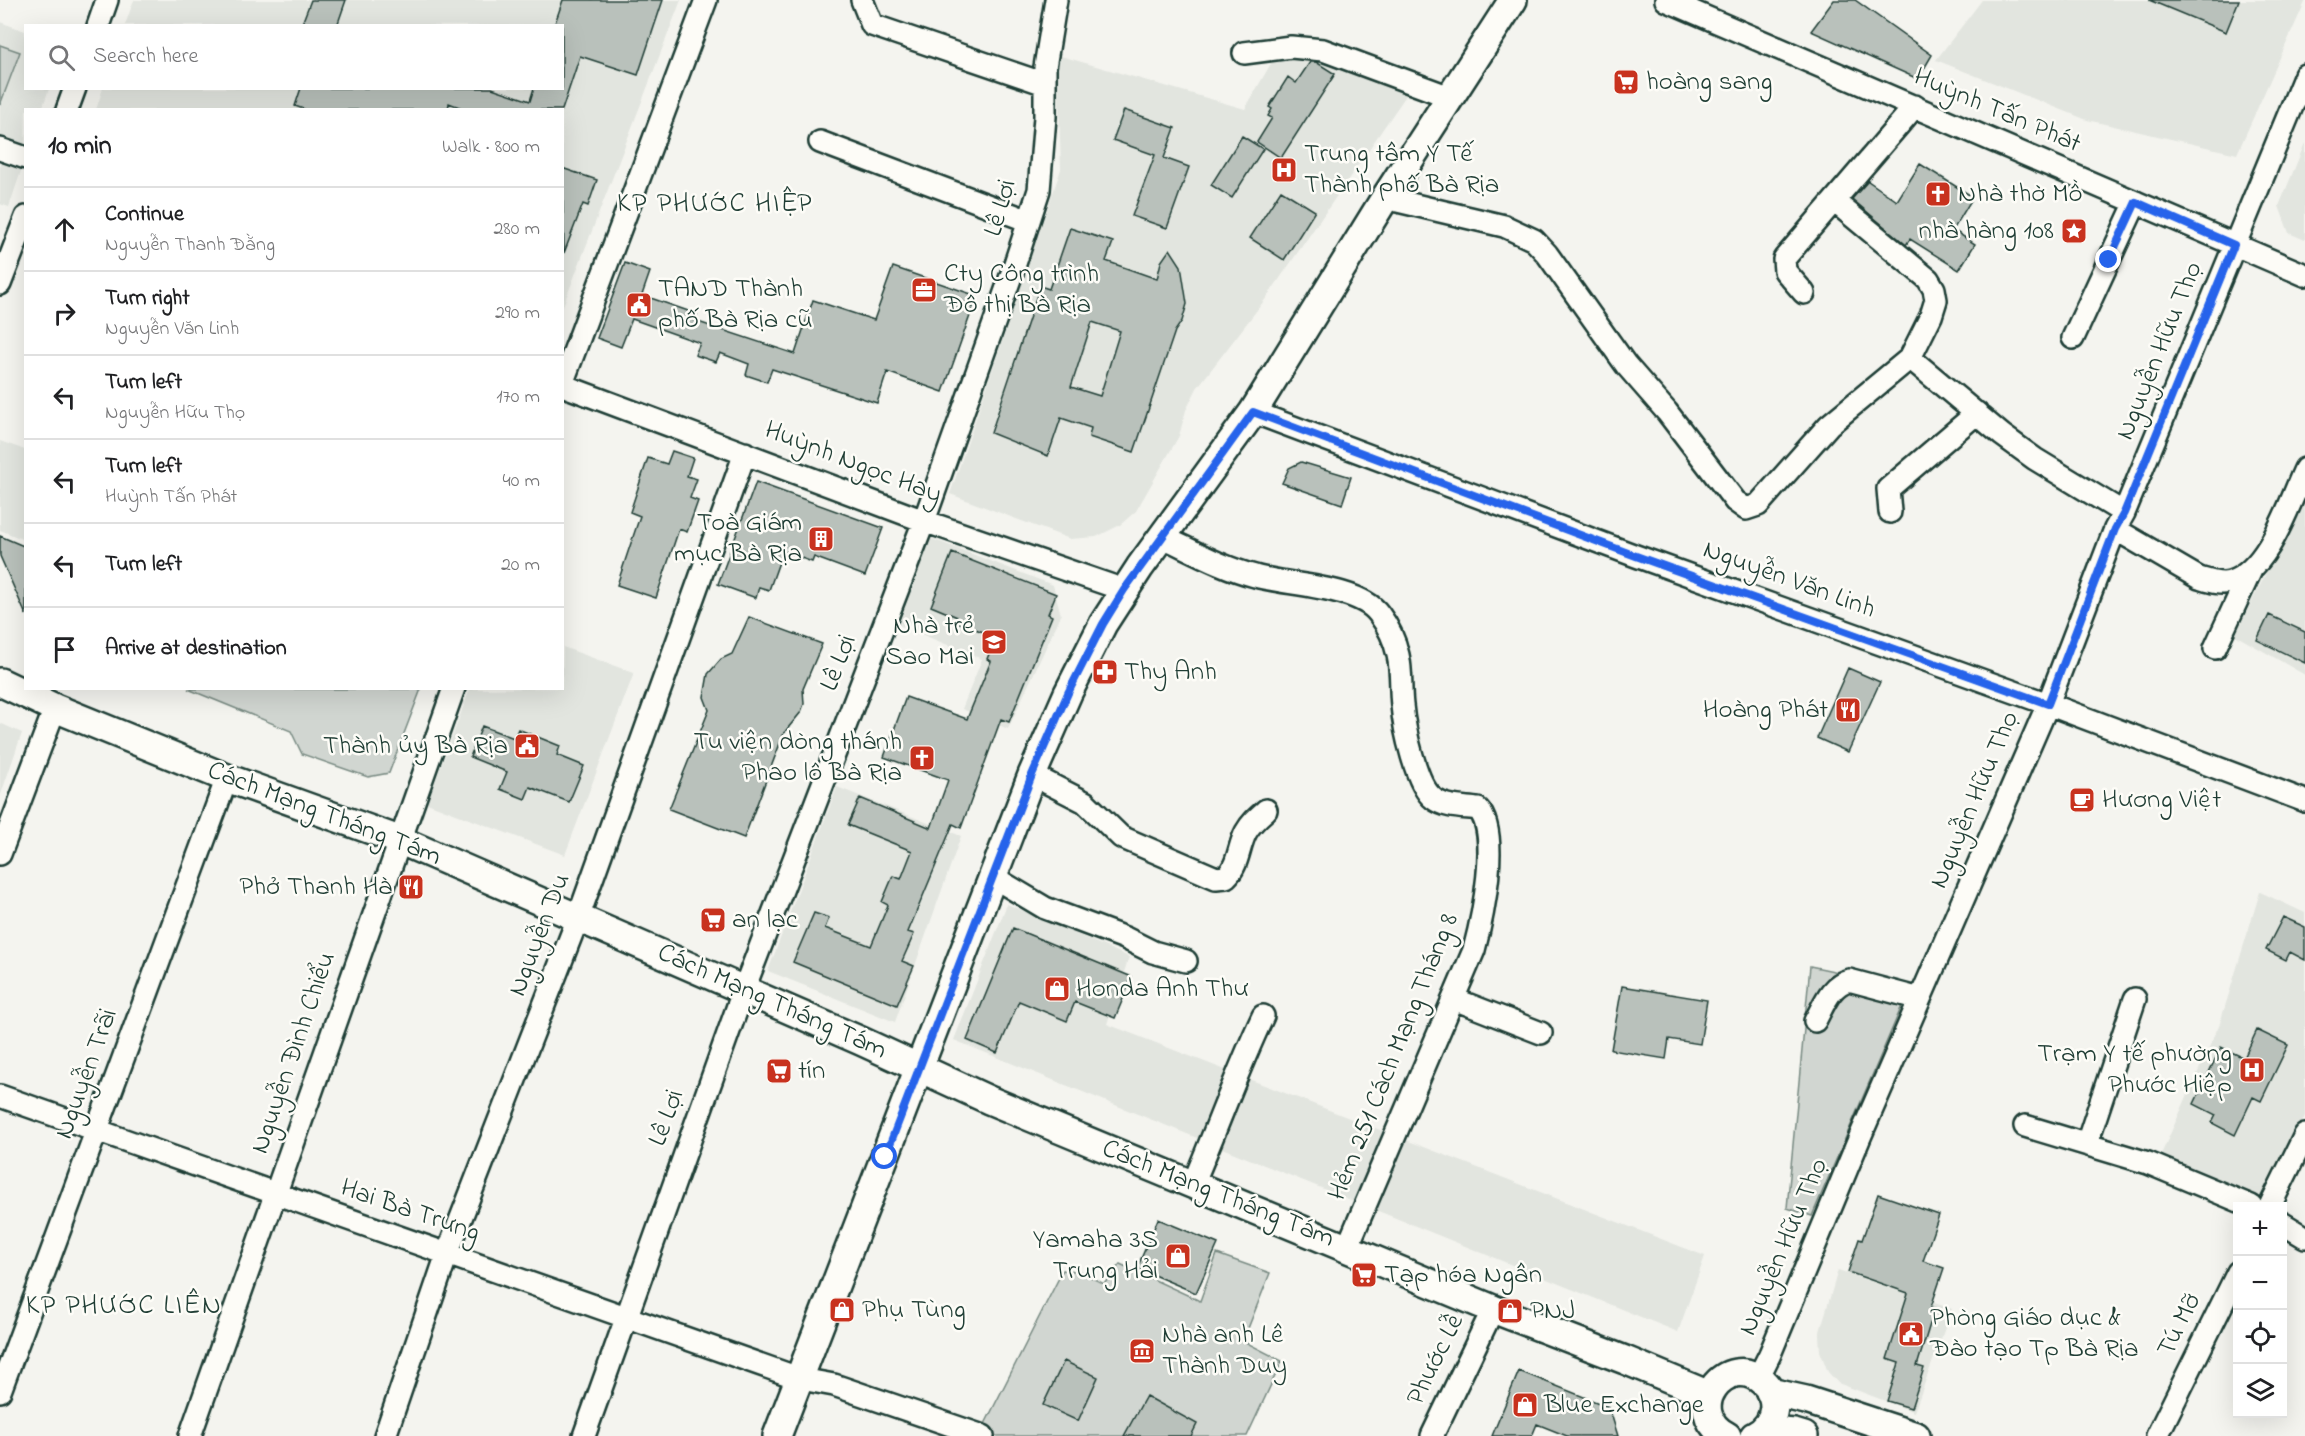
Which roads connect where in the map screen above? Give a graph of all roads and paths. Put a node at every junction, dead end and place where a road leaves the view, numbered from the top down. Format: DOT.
graph roads {
  1 [pos="107,0"];
  2 [pos="706,0"];
  3 [pos="862,0"];
  4 [pos="1056,0"];
  5 [pos="1513,0"];
  6 [pos="1666,0"];
  7 [pos="99,24"];
  8 [pos="1245,53"];
  9 [pos="2305,75"];
  10 [pos="1045,84"];
  11 [pos="74,90"];
  12 [pos="1450,97"];
  13 [pos="1915,106"];
  14 [pos="68,108"];
  15 [pos="820,142"];
  16 [pos="0,149"];
  17 [pos="24,157"];
  18 [pos="1385,198"];
  19 [pos="1834,201"];
  20 [pos="2136,202"];
  21 [pos="1029,221"];
  22 [pos="24,222"];
  23 [pos="2234,245"];
  24 [pos="2305,275"];
  25 [pos="0,285"];
  26 [pos="1804,293"];
  27 [pos="2073,338"];
  28 [pos="1910,357"];
  29 [pos="564,380"];
  30 [pos="564,386"];
  31 [pos="1253,412"];
  32 [pos="1977,413"];
  33 [pos="745,453"];
  34 [pos="2305,469"];
  35 [pos="1890,512"];
  36 [pos="924,521"];
  37 [pos="2120,521"];
  38 [pos="1163,537"];
  39 [pos="2251,570"];
  40 [pos="1124,590"];
  41 [pos="2215,648"];
  42 [pos="0,682"];
  43 [pos="453,690"];
  44 [pos="2048,704"];
  45 [pos="55,708"];
  46 [pos="1032,775"];
  47 [pos="227,778"];
  48 [pos="2305,801"];
  49 [pos="1266,810"];
  50 [pos="399,840"];
  51 [pos="0,854"];
  52 [pos="993,877"];
  53 [pos="578,918"];
  54 [pos="1186,961"];
  55 [pos="744,989"];
  56 [pos="1454,999"];
  57 [pos="1920,999"];
  58 [pos="2135,999"];
  59 [pos="1263,1016"];
  60 [pos="1815,1021"];
  61 [pos="1541,1033"];
  62 [pos="919,1068"];
  63 [pos="0,1096"];
  64 [pos="2025,1126"];
  65 [pos="96,1130"];
  66 [pos="2305,1135"];
  67 [pos="2087,1143"];
  68 [pos="1193,1184"];
  69 [pos="275,1194"];
  70 [pos="2241,1202"];
  71 [pos="2272,1202"];
  72 [pos="2287,1226"];
  73 [pos="2305,1237"];
  74 [pos="1347,1248"];
  75 [pos="447,1254"];
  76 [pos="2233,1282"];
  77 [pos="1492,1309"];
  78 [pos="625,1317"];
  79 [pos="801,1379"];
  80 [pos="1764,1385"];
  81 [pos="0,1390"];
  82 [pos="1709,1395"];
  83 [pos="1759,1433"];
  84 [pos="190,1436"];
  85 [pos="385,1436"];
  86 [pos="584,1436"];
  87 [pos="777,1436"];
  88 [pos="983,1436"];
  89 [pos="1432,1436"];
  90 [pos="1726,1436"];
  91 [pos="1804,1436"];
  92 [pos="1916,1436"];
  93 [pos="2157,1436"];
  1 -- 7 [label="street"];
  2 -- 29 [label="street"];
  3 -- 10 [label="street"];
  4 -- 10 [label="street, Lê Lợi"];
  5 -- 12 [label="main road"];
  6 -- 13 [label="street, Huỳnh Tấn Phát"];
  8 -- 12 [label="street"];
  9 -- 23 [label="street, Nguyễn Hữu Thọ"];
  10 -- 21 [label="street, Lê Lợi"];
  11 -- 14 [label="street"];
  12 -- 18 [label="main road"];
  13 -- 19 [label="street"];
  13 -- 20 [label="street, Huỳnh Tấn Phát"];
  15 -- 21 [label="street"];
  16 -- 17 [label="street"];
  18 -- 28 [label="street"];
  18 -- 31 [label="main road"];
  19 -- 26 [label="street"];
  19 -- 28 [label="street"];
  20 -- 23 [label="street, Huỳnh Tấn Phát"];
  20 -- 27 [label="street"];
  21 -- 36 [label="street, Lê Lợi"];
  22 -- 25 [label="street"];
  23 -- 24 [label="street, Huỳnh Tấn Phát"];
  23 -- 37 [label="street, Nguyễn Hữu Thọ"];
  28 -- 32 [label="street"];
  30 -- 33 [label="street, Huỳnh Ngọc Hay"];
  31 -- 38 [label="main road"];
  31 -- 44 [label="street, Nguyễn Văn Linh"];
  32 -- 35 [label="street"];
  32 -- 37 [label="street"];
  33 -- 36 [label="street, Huỳnh Ngọc Hay"];
  33 -- 53 [label="street, Nguyễn Du"];
  34 -- 39 [label="street"];
  36 -- 40 [label="street, Huỳnh Ngọc Hay"];
  36 -- 55 [label="street, Lê Lợi"];
  37 -- 39 [label="street"];
  37 -- 44 [label="street, Nguyễn Hữu Thọ"];
  38 -- 40 [label="main road"];
  38 -- 56 [label="street, Hẻm 251 Cách Mạng Tháng 8"];
  39 -- 41 [label="street"];
  40 -- 46 [label="main road"];
  42 -- 45 [label="main road, Cách Mạng Tháng Tám"];
  43 -- 50 [label="street, Nguyễn Đình Chiểu"];
  44 -- 48 [label="street, Nguyễn Văn Linh"];
  44 -- 57 [label="street, Nguyễn Hữu Thọ"];
  45 -- 47 [label="main road, Cách Mạng Tháng Tám"];
  45 -- 51 [label="street"];
  46 -- 49 [label="street"];
  46 -- 52 [label="main road"];
  47 -- 50 [label="main road, Cách Mạng Tháng Tám"];
  47 -- 65 [label="street, Nguyễn Trãi"];
  50 -- 53 [label="main road, Cách Mạng Tháng Tám"];
  50 -- 69 [label="street, Nguyễn Đình Chiểu"];
  52 -- 54 [label="street"];
  52 -- 62 [label="main road"];
  53 -- 55 [label="main road, Cách Mạng Tháng Tám"];
  53 -- 75 [label="street, Nguyễn Du"];
  55 -- 62 [label="main road, Cách Mạng Tháng Tám"];
  55 -- 78 [label="street, Lê Lợi"];
  56 -- 61 [label="street"];
  56 -- 74 [label="street, Hẻm 251 Cách Mạng Tháng 8"];
  57 -- 60 [label="street"];
  57 -- 80 [label="street, Nguyễn Hữu Thọ"];
  58 -- 67 [label="street"];
  59 -- 68 [label="street"];
  62 -- 68 [label="main road, Cách Mạng Tháng Tám"];
  62 -- 79 [label="main road"];
  63 -- 65 [label="street, Hai Bà Trưng"];
  64 -- 67 [label="street"];
  65 -- 69 [label="street, Hai Bà Trưng"];
  65 -- 81 [label="street, Nguyễn Trãi"];
  66 -- 71 [label="street"];
  67 -- 70 [label="street"];
  68 -- 74 [label="main road, Cách Mạng Tháng Tám"];
  69 -- 75 [label="street, Hai Bà Trưng"];
  69 -- 84 [label="street, Nguyễn Đình Chiểu"];
  72 -- 73 [label="street"];
  74 -- 77 [label="main road, Cách Mạng Tháng Tám"];
  75 -- 78 [label="street, Hai Bà Trưng"];
  75 -- 85 [label="street, Nguyễn Du"];
  76 -- 93 [label="street, Tú Mỡ"];
  77 -- 82 [label="main road, Cách Mạng Tháng Tám"];
  77 -- 89 [label="street, Phước Lễ"];
  78 -- 79 [label="street, Hai Bà Trưng"];
  78 -- 86 [label="street, Lê Lợi"];
  79 -- 87 [label="main road"];
  79 -- 88 [label="street, Hai Bà Trưng"];
  80 -- 82 [label="main road"];
  80 -- 83 [label="main road"];
  80 -- 92 [label="main road"];
  82 -- 90 [label="main road"];
  83 -- 91 [label="main road"];
}
